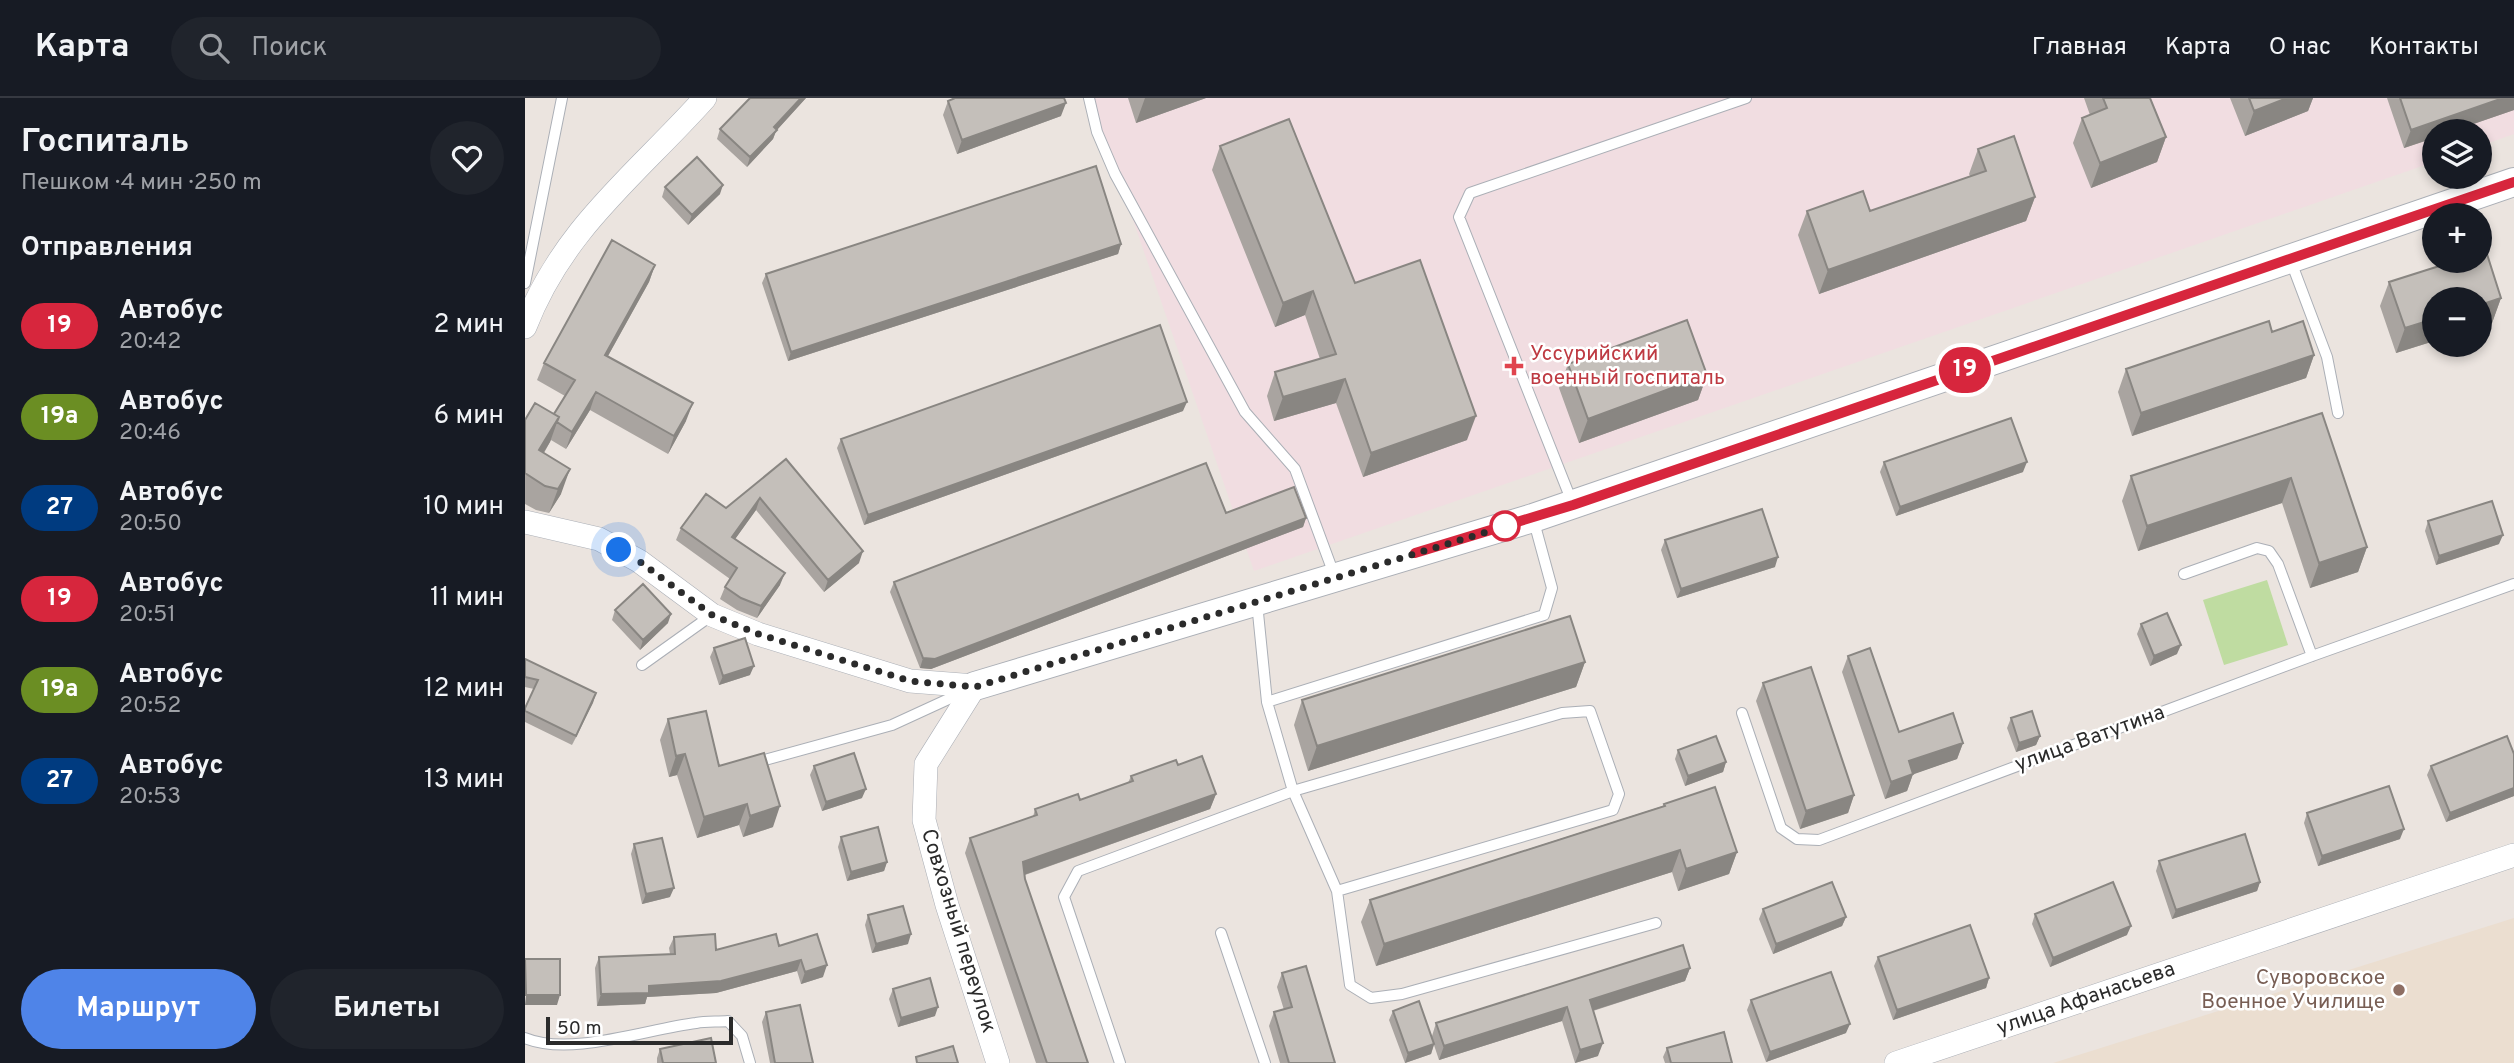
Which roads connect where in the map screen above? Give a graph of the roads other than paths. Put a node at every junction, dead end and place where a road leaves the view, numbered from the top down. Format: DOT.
graph roads {
  1 [pos="562,98"];
  2 [pos="705,98"];
  3 [pos="1089,98"];
  4 [pos="1747,98"];
  5 [pos="2514,182"];
  6 [pos="2290,259"];
  7 [pos="525,283"];
  8 [pos="525,327"];
  9 [pos="2338,413"];
  10 [pos="1573,505"];
  11 [pos="1533,518"];
  12 [pos="525,522"];
  13 [pos="2184,574"];
  14 [pos="1335,577"];
  15 [pos="2514,584"];
  16 [pos="1257,603"];
  17 [pos="712,615"];
  18 [pos="2312,656"];
  19 [pos="642,665"];
  20 [pos="975,687"];
  21 [pos="1267,702"];
  22 [pos="1742,713"];
  23 [pos="740,766"];
  24 [pos="1293,790"];
  25 [pos="2514,855"];
  26 [pos="1336,891"];
  27 [pos="1656,923"];
  28 [pos="1221,933"];
  29 [pos="525,1038"];
  30 [pos="750,1063"];
  31 [pos="998,1063"];
  32 [pos="1120,1063"];
  33 [pos="1265,1063"];
  34 [pos="1896,1063"];
  1 -- 7 [label="lane"];
  2 -- 8 [label="street"];
  3 -- 14 [label="lane"];
  4 -- 10 [label="lane"];
  5 -- 6 [label="street"];
  6 -- 9 [label="lane"];
  6 -- 10 [label="street"];
  10 -- 11 [label="street"];
  11 -- 14 [label="street"];
  11 -- 21 [label="lane"];
  12 -- 17 [label="street"];
  13 -- 18 [label="lane"];
  14 -- 16 [label="street"];
  15 -- 18 [label="lane, улица Ватутина"];
  16 -- 20 [label="street"];
  16 -- 21 [label="lane"];
  17 -- 19 [label="lane"];
  17 -- 20 [label="street"];
  18 -- 22 [label="lane, улица Ватутина"];
  20 -- 23 [label="lane"];
  20 -- 31 [label="street, Совхозный переулок"];
  21 -- 24 [label="lane"];
  24 -- 26 [label="lane"];
  24 -- 26 [label="lane"];
  24 -- 32 [label="lane"];
  25 -- 34 [label="street, улица Афанасьева"];
  26 -- 27 [label="lane"];
  28 -- 33 [label="lane"];
  29 -- 30 [label="lane"];
}
